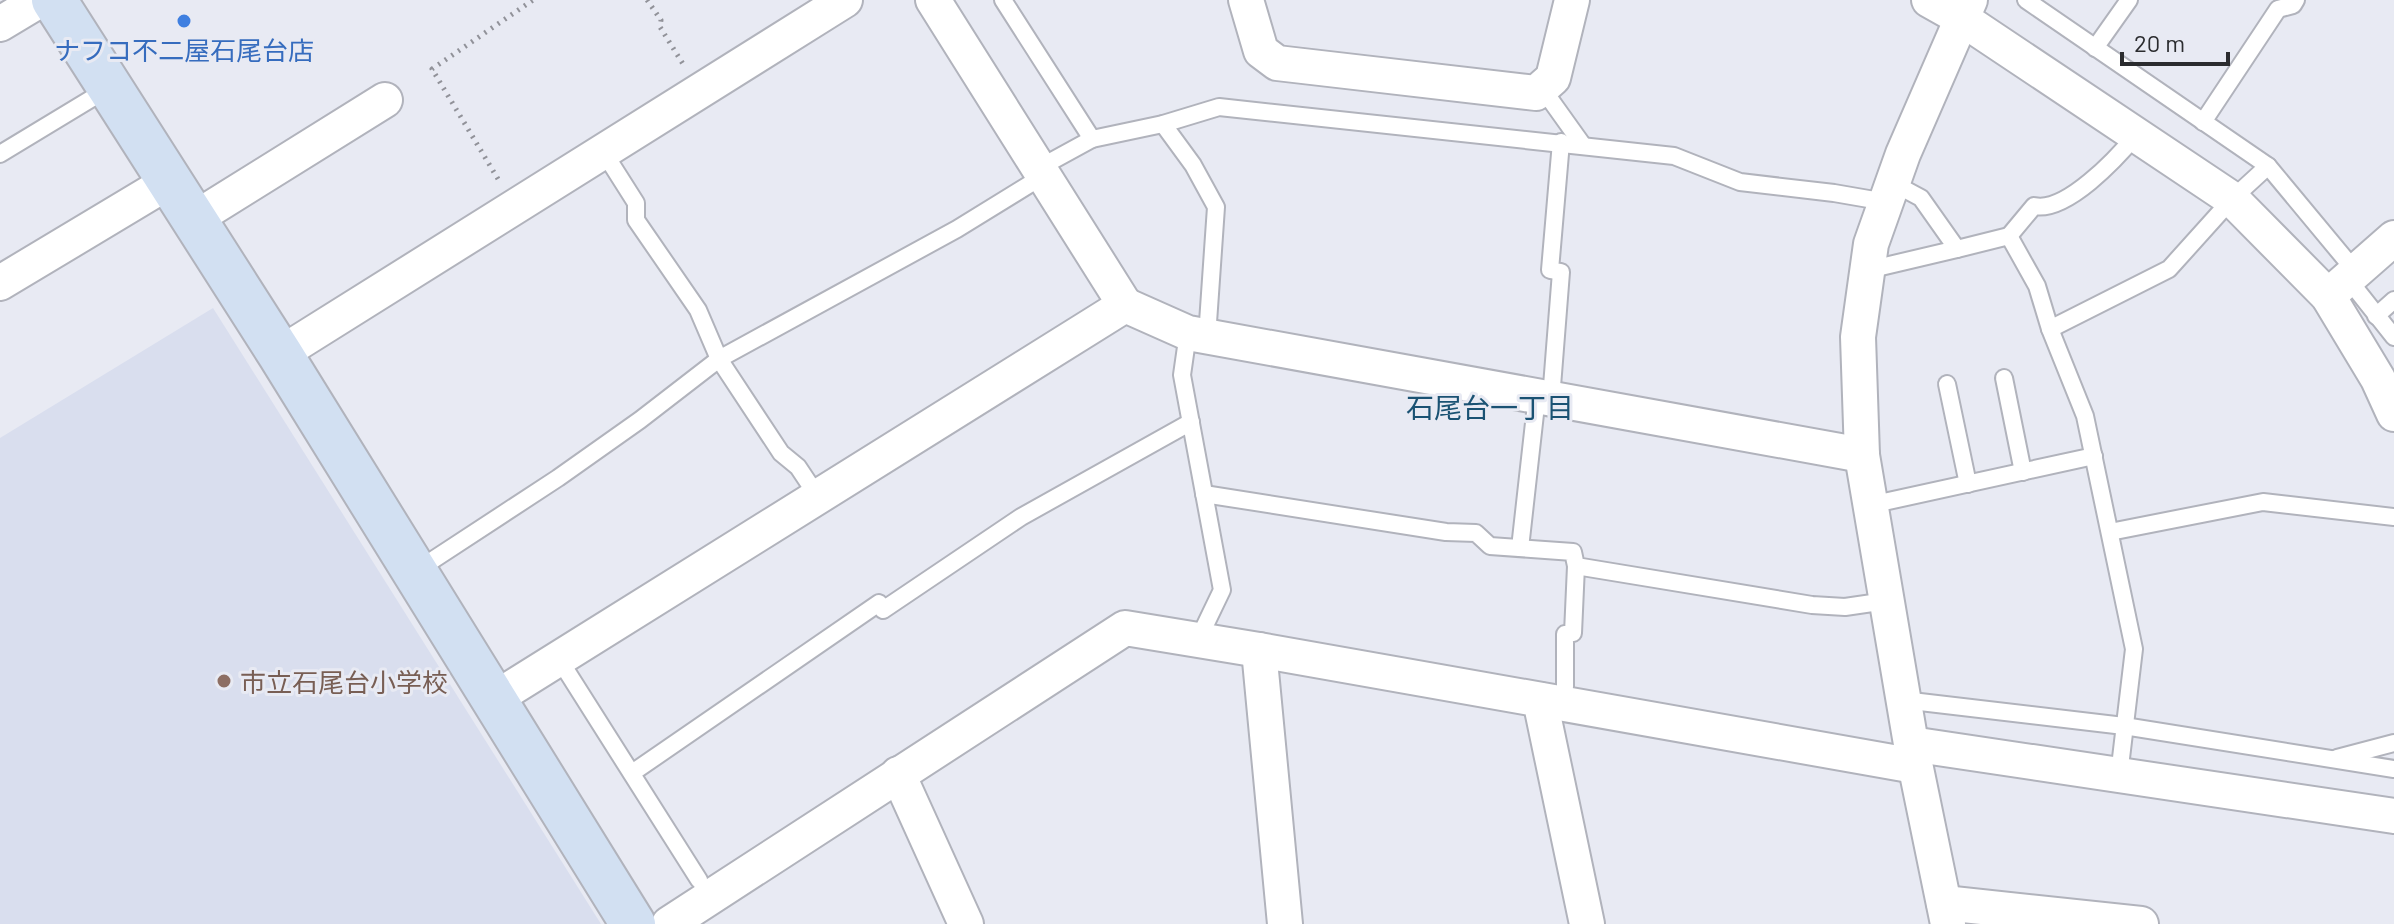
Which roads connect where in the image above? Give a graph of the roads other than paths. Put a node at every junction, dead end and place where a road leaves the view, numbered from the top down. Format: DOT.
graph roads {
  1 [pos="40,0"];
  2 [pos="54,0"];
  3 [pos="845,0"];
  4 [pos="933,0"];
  5 [pos="1003,0"];
  6 [pos="1246,0"];
  7 [pos="1572,0"];
  8 [pos="1929,0"];
  9 [pos="2026,0"];
  10 [pos="2129,0"];
  11 [pos="2296,0"];
  12 [pos="1966,9"];
  13 [pos="0,24"];
  14 [pos="2095,48"];
  15 [pos="110,87"];
  16 [pos="1542,88"];
  17 [pos="385,100"];
  18 [pos="2203,122"];
  19 [pos="1163,124"];
  20 [pos="2136,135"];
  21 [pos="1092,139"];
  22 [pos="1561,142"];
  23 [pos="1582,144"];
  24 [pos="603,151"];
  25 [pos="0,154"];
  26 [pos="2268,166"];
  27 [pos="1041,172"];
  28 [pos="170,181"];
  29 [pos="1890,193"];
  30 [pos="2232,199"];
  31 [pos="194,219"];
  32 [pos="2009,236"];
  33 [pos="2394,238"];
  34 [pos="1957,249"];
  35 [pos="1868,270"];
  36 [pos="0,283"];
  37 [pos="2344,283"];
  38 [pos="2394,300"];
  39 [pos="1125,305"];
  40 [pos="2376,316"];
  41 [pos="2050,329"];
  42 [pos="1198,335"];
  43 [pos="2394,337"];
  44 [pos="280,354"];
  45 [pos="719,359"];
  46 [pos="2004,378"];
  47 [pos="1947,384"];
  48 [pos="1544,398"];
  49 [pos="2394,414"];
  50 [pos="1191,422"];
  51 [pos="1862,455"];
  52 [pos="2094,456"];
  53 [pos="2023,472"];
  54 [pos="1968,484"];
  55 [pos="1204,494"];
  56 [pos="818,497"];
  57 [pos="1870,505"];
  58 [pos="2394,517"];
  59 [pos="2110,532"];
  60 [pos="1520,548"];
  61 [pos="1576,566"];
  62 [pos="415,571"];
  63 [pos="1886,601"];
  64 [pos="1198,640"];
  65 [pos="1259,650"];
  66 [pos="559,659"];
  67 [pos="1553,694"];
  68 [pos="494,699"];
  69 [pos="1903,700"];
  70 [pos="2124,726"];
  71 [pos="2394,743"];
  72 [pos="1913,755"];
  73 [pos="2332,759"];
  74 [pos="2394,769"];
  75 [pos="632,773"];
  76 [pos="898,774"];
  77 [pos="2119,775"];
  78 [pos="2394,816"];
  79 [pos="699,880"];
  80 [pos="1946,913"];
  81 [pos="633,924"];
  82 [pos="669,924"];
  83 [pos="966,924"];
  84 [pos="1285,924"];
  85 [pos="1587,924"];
  86 [pos="2141,924"];
  1 -- 13 [label="street"];
  2 -- 15 [label="street"];
  3 -- 24 [label="street"];
  4 -- 27 [label="street"];
  5 -- 21 [label="lane"];
  6 -- 16 [label="street"];
  7 -- 16 [label="street"];
  8 -- 12 [label="street"];
  9 -- 14 [label="lane"];
  10 -- 14 [label="lane"];
  11 -- 18 [label="lane"];
  12 -- 20 [label="street"];
  12 -- 29 [label="street"];
  14 -- 18 [label="lane"];
  15 -- 25 [label="lane"];
  15 -- 28 [label="street"];
  16 -- 23 [label="lane"];
  17 -- 31 [label="street"];
  18 -- 26 [label="lane"];
  19 -- 21 [label="lane"];
  19 -- 22 [label="lane"];
  19 -- 42 [label="lane"];
  20 -- 30 [label="street"];
  20 -- 32 [label="lane"];
  21 -- 27 [label="lane"];
  22 -- 23 [label="lane"];
  22 -- 48 [label="lane"];
  23 -- 29 [label="lane"];
  24 -- 44 [label="street"];
  24 -- 45 [label="lane"];
  26 -- 30 [label="lane"];
  26 -- 37 [label="lane"];
  27 -- 39 [label="street"];
  27 -- 45 [label="lane"];
  28 -- 31 [label="street"];
  28 -- 36 [label="street"];
  29 -- 34 [label="lane"];
  29 -- 35 [label="street"];
  30 -- 37 [label="street"];
  30 -- 41 [label="lane"];
  31 -- 44 [label="street"];
  32 -- 34 [label="lane"];
  32 -- 41 [label="lane"];
  33 -- 37 [label="street"];
  34 -- 35 [label="lane"];
  35 -- 51 [label="street"];
  37 -- 40 [label="lane"];
  37 -- 49 [label="street"];
  38 -- 40 [label="lane"];
  39 -- 42 [label="street"];
  39 -- 56 [label="street"];
  40 -- 43 [label="lane"];
  41 -- 52 [label="lane"];
  42 -- 48 [label="street"];
  42 -- 50 [label="lane"];
  44 -- 62 [label="street"];
  45 -- 56 [label="lane"];
  45 -- 62 [label="lane"];
  46 -- 53 [label="lane"];
  47 -- 54 [label="lane"];
  48 -- 51 [label="street"];
  48 -- 60 [label="lane"];
  50 -- 55 [label="lane"];
  50 -- 75 [label="lane"];
  51 -- 57 [label="street"];
  52 -- 53 [label="lane"];
  52 -- 59 [label="lane"];
  53 -- 54 [label="lane"];
  54 -- 57 [label="lane"];
  55 -- 60 [label="lane"];
  55 -- 64 [label="lane"];
  56 -- 66 [label="street"];
  57 -- 63 [label="street"];
  58 -- 59 [label="lane"];
  59 -- 70 [label="lane"];
  60 -- 61 [label="lane"];
  61 -- 63 [label="lane"];
  61 -- 67 [label="lane"];
  62 -- 68 [label="street"];
  63 -- 69 [label="street"];
  64 -- 65 [label="street"];
  64 -- 76 [label="street"];
  65 -- 67 [label="street"];
  65 -- 84 [label="street"];
  66 -- 68 [label="street"];
  66 -- 75 [label="lane"];
  67 -- 72 [label="street"];
  67 -- 85 [label="street"];
  68 -- 81 [label="street"];
  69 -- 70 [label="lane"];
  69 -- 72 [label="street"];
  70 -- 73 [label="lane"];
  70 -- 77 [label="lane"];
  71 -- 73 [label="lane"];
  72 -- 77 [label="street"];
  72 -- 80 [label="street"];
  73 -- 74 [label="lane"];
  75 -- 79 [label="lane"];
  76 -- 82 [label="street"];
  76 -- 83 [label="street"];
  77 -- 78 [label="street"];
  80 -- 86 [label="street"];
}
